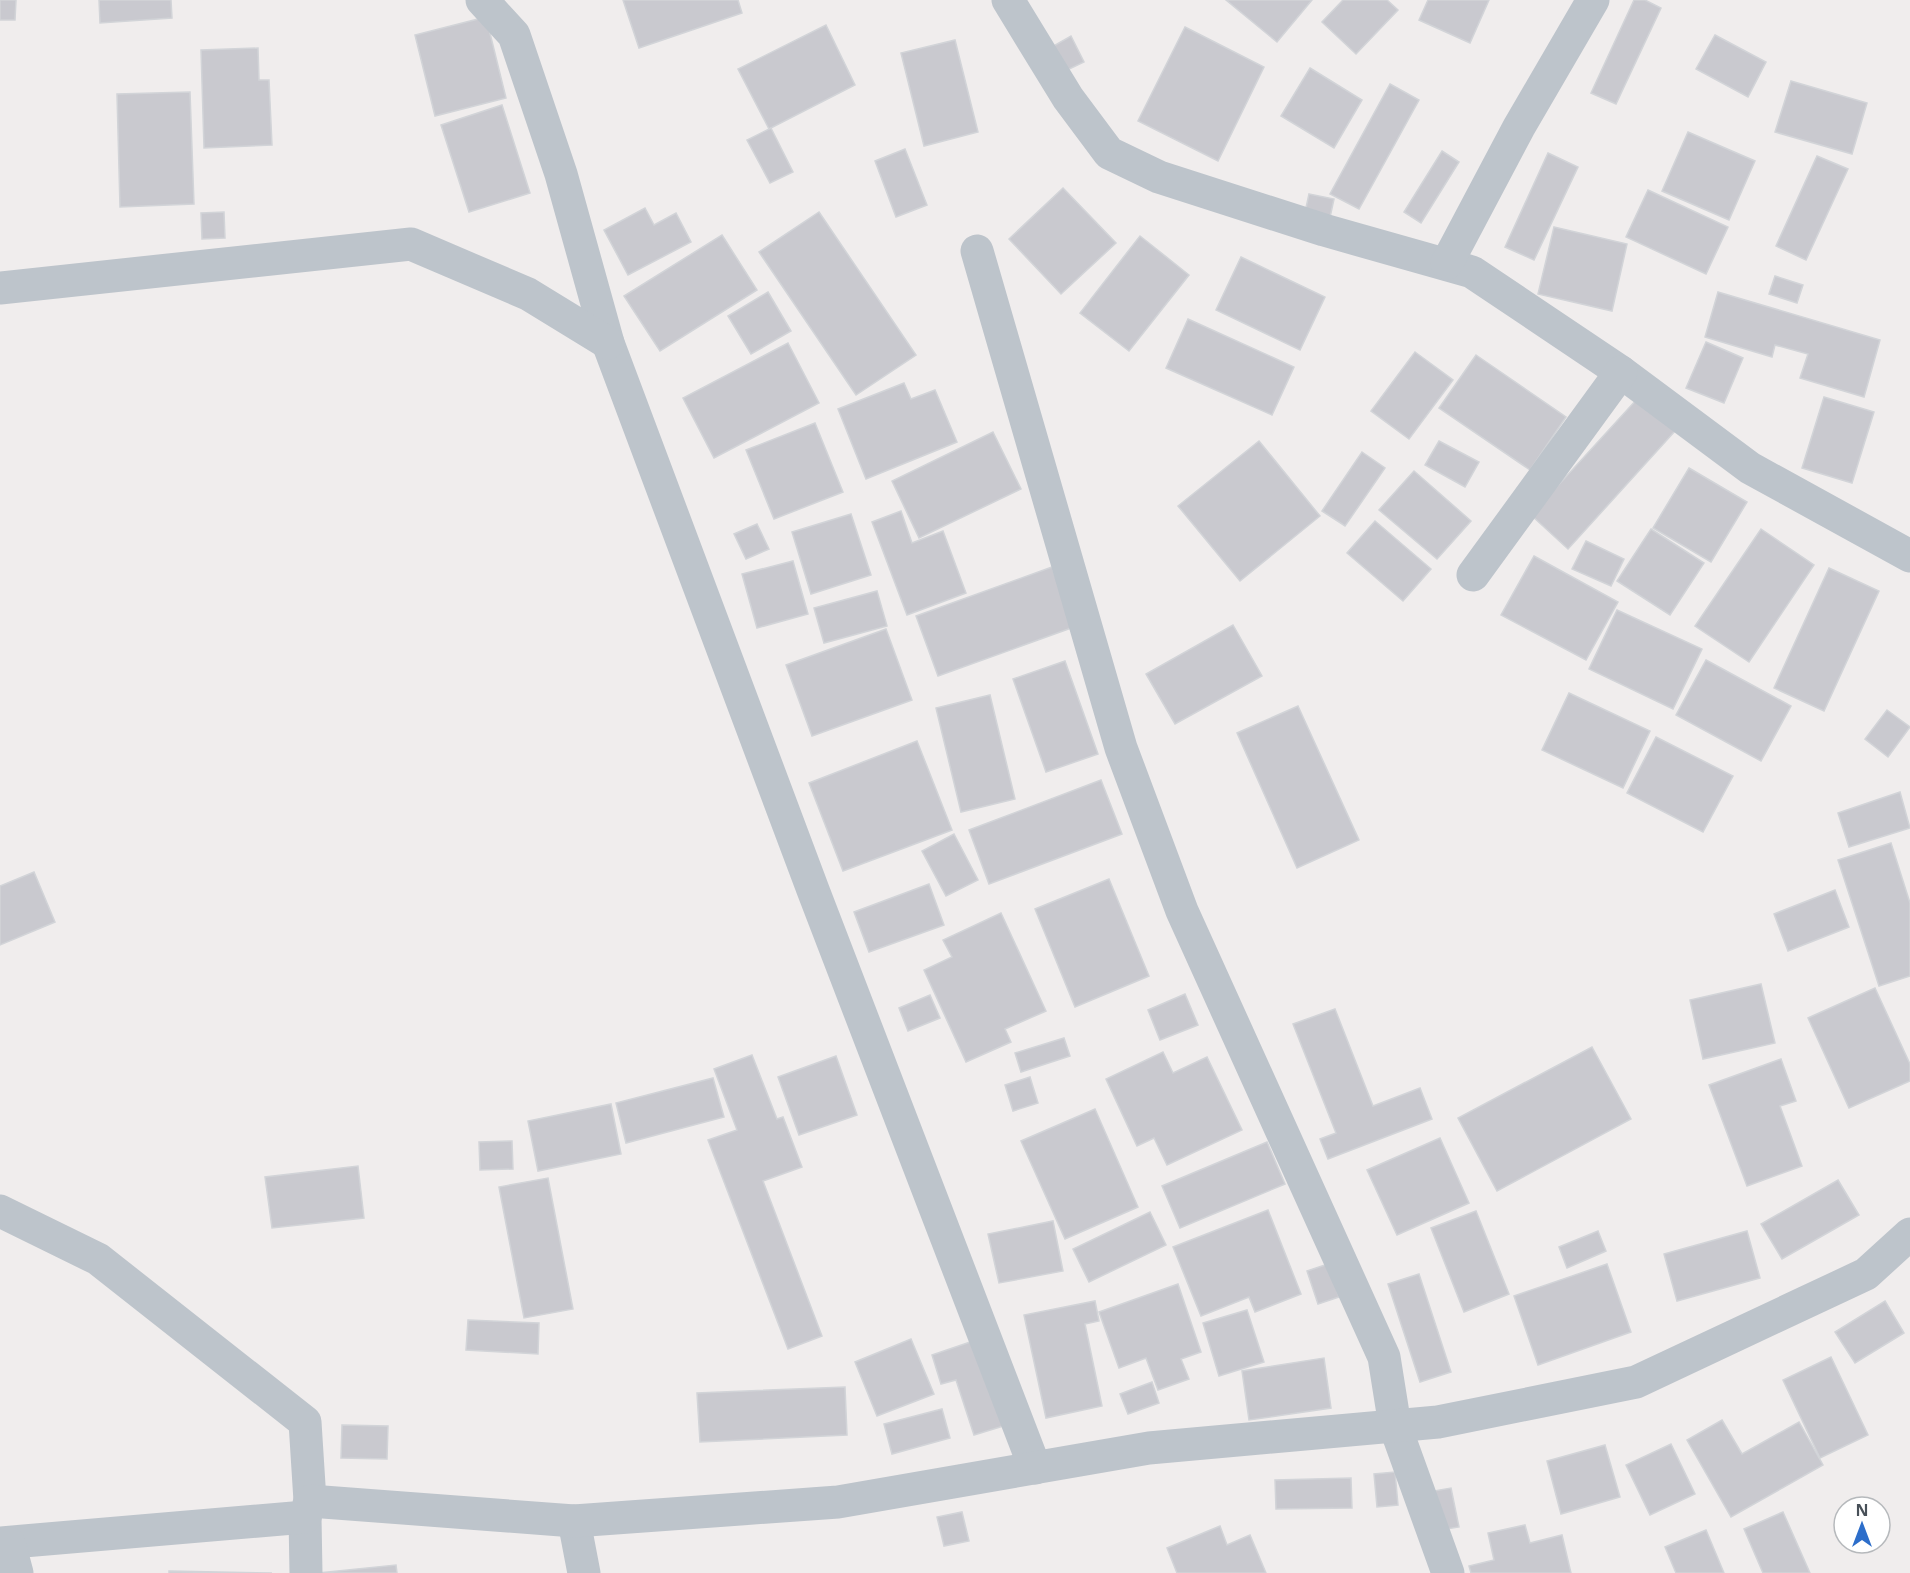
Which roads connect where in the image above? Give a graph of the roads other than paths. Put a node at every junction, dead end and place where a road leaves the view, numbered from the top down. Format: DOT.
graph roads {
  1 [pos="482,0"];
  2 [pos="1008,0"];
  3 [pos="1593,0"];
  4 [pos="977,250"];
  5 [pos="1447,263"];
  6 [pos="0,288"];
  7 [pos="608,343"];
  8 [pos="1621,372"];
  9 [pos="1910,556"];
  10 [pos="1473,575"];
  11 [pos="0,1211"];
  12 [pos="1910,1234"];
  13 [pos="1395,1426"];
  14 [pos="1035,1468"];
  15 [pos="307,1509"];
  16 [pos="574,1521"];
  17 [pos="9,1553"];
  18 [pos="306,1573"];
  19 [pos="584,1573"];
  20 [pos="1448,1573"];
  1 -- 7 [label="street"];
  2 -- 5 [label="street"];
  3 -- 5 [label="street"];
  4 -- 13 [label="street"];
  5 -- 8 [label="street"];
  6 -- 7 [label="street"];
  7 -- 14 [label="street"];
  8 -- 9 [label="street"];
  8 -- 10 [label="street"];
  11 -- 15 [label="street"];
  12 -- 13 [label="street"];
  13 -- 14 [label="street"];
  13 -- 20 [label="street"];
  14 -- 16 [label="street"];
  15 -- 16 [label="street"];
  15 -- 17 [label="street"];
  15 -- 18 [label="street"];
  16 -- 19 [label="street"];
}
